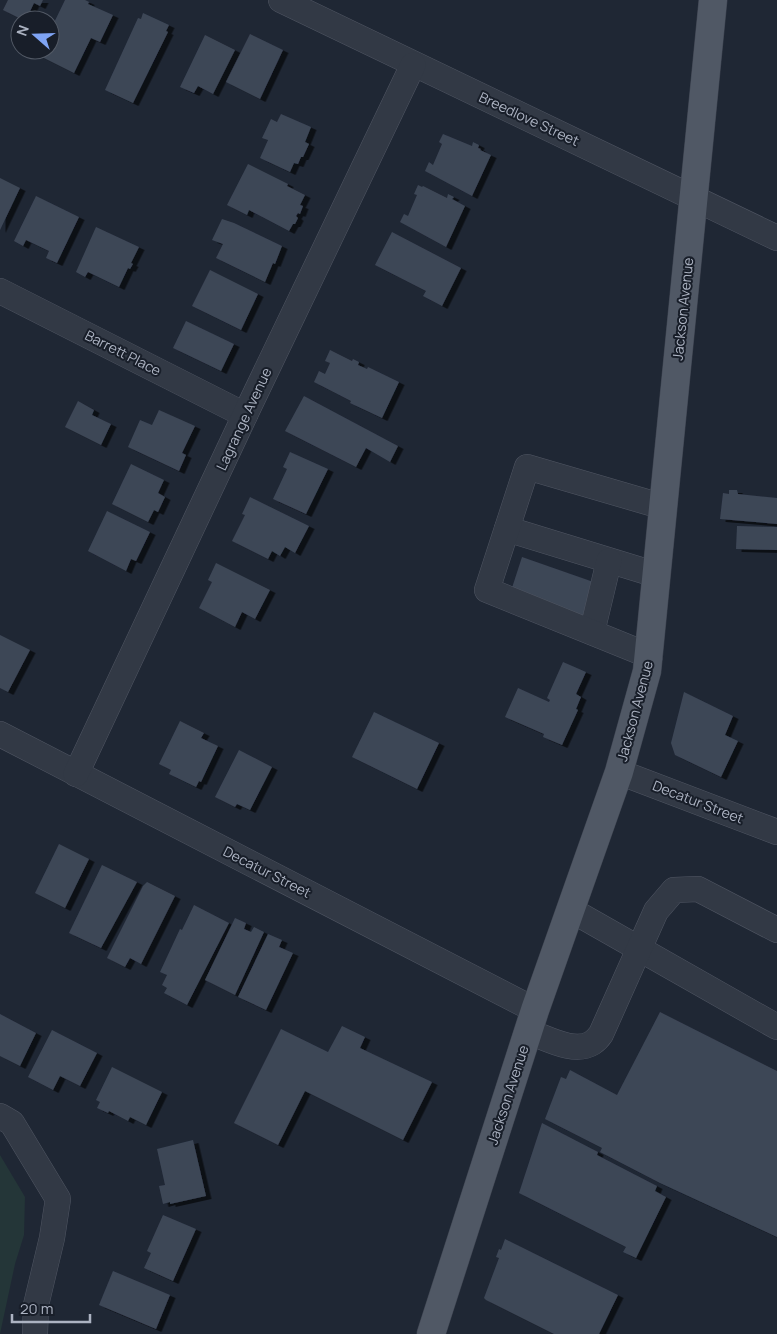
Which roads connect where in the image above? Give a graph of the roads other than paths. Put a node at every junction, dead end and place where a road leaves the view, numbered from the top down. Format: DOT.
graph roads {
  1 [pos="281,0"];
  2 [pos="713,0"];
  3 [pos="413,64"];
  4 [pos="694,198"];
  5 [pos="777,238"];
  6 [pos="0,291"];
  7 [pos="245,415"];
  8 [pos="664,507"];
  9 [pos="507,529"];
  10 [pos="609,560"];
  11 [pos="657,575"];
  12 [pos="592,632"];
  13 [pos="650,656"];
  14 [pos="0,734"];
  15 [pos="619,772"];
  16 [pos="76,774"];
  17 [pos="777,832"];
  18 [pos="571,910"];
  19 [pos="777,930"];
  20 [pos="640,948"];
  21 [pos="532,1021"];
  22 [pos="777,1027"];
  23 [pos="0,1116"];
  24 [pos="35,1334"];
  25 [pos="431,1334"];
  1 -- 3 [label="street, Breedlove Street"];
  2 -- 4 [label="main road, Jackson Avenue"];
  3 -- 4 [label="street, Breedlove Street"];
  3 -- 7 [label="street, Lagrange Avenue"];
  4 -- 5 [label="street, Breedlove Street"];
  4 -- 8 [label="main road, Jackson Avenue"];
  6 -- 7 [label="street, Barrett Place"];
  7 -- 16 [label="street, Lagrange Avenue"];
  8 -- 9 [label="street"];
  8 -- 11 [label="main road, Jackson Avenue"];
  9 -- 10 [label="street"];
  9 -- 12 [label="street"];
  10 -- 11 [label="street"];
  10 -- 12 [label="street"];
  11 -- 13 [label="main road, Jackson Avenue"];
  12 -- 13 [label="street"];
  13 -- 15 [label="main road, Jackson Avenue"];
  14 -- 16 [label="street, Decatur Street"];
  15 -- 17 [label="street, Decatur Street"];
  15 -- 18 [label="main road, Jackson Avenue"];
  16 -- 21 [label="street, Decatur Street"];
  18 -- 20 [label="street"];
  18 -- 21 [label="main road, Jackson Avenue"];
  19 -- 20 [label="street, Decatur Street"];
  20 -- 21 [label="street, Decatur Street"];
  20 -- 22 [label="street"];
  21 -- 25 [label="main road, Jackson Avenue"];
  23 -- 24 [label="street"];
}
